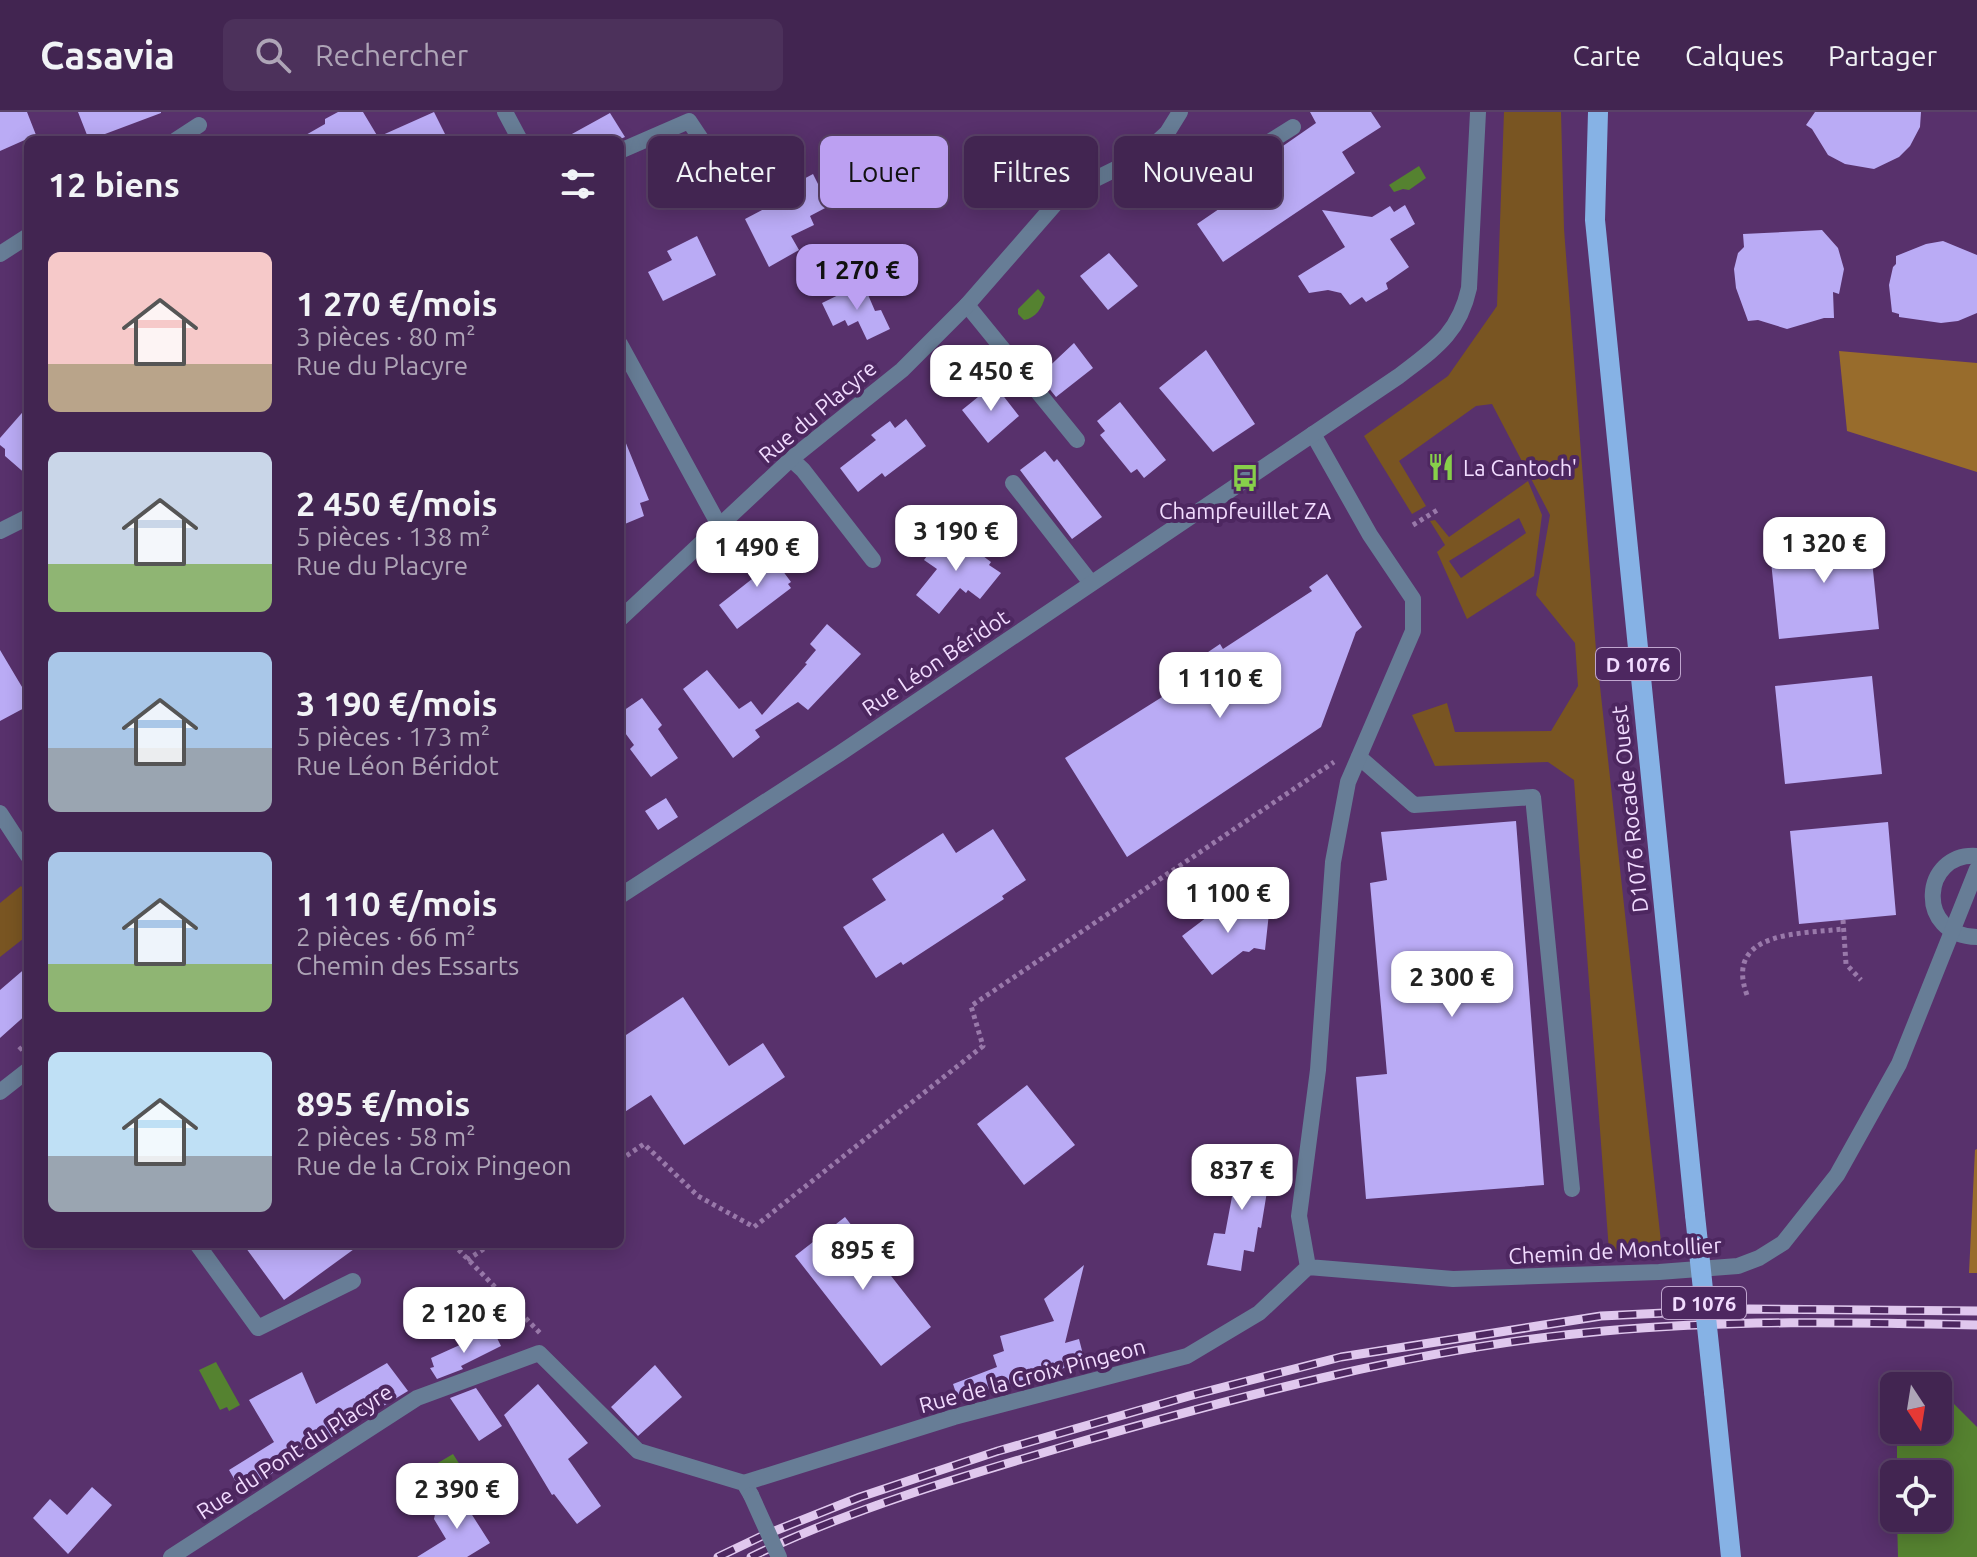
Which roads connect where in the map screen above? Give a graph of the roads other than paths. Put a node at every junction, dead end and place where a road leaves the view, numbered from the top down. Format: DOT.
graph roads {
  1 [pos="505,112"];
  2 [pos="1180,112"];
  3 [pos="1478,112"];
  4 [pos="1598,112"];
  5 [pos="199,125"];
  6 [pos="1293,127"];
  7 [pos="1167,133"];
  8 [pos="182,136"];
  9 [pos="518,136"];
  10 [pos="654,136"];
  11 [pos="699,136"];
  12 [pos="648,139"];
  13 [pos="624,149"];
  14 [pos="24,239"];
  15 [pos="0,254"];
  16 [pos="967,305"];
  17 [pos="624,351"];
  18 [pos="1313,434"];
  19 [pos="1077,440"];
  20 [pos="791,459"];
  21 [pos="1013,483"];
  22 [pos="24,519"];
  23 [pos="719,525"];
  24 [pos="0,531"];
  25 [pos="873,560"];
  26 [pos="1091,583"];
  27 [pos="624,615"];
  28 [pos="1359,757"];
  29 [pos="0,813"];
  30 [pos="24,850"];
  31 [pos="1977,856"];
  32 [pos="1977,869"];
  33 [pos="624,893"];
  34 [pos="1951,932"];
  35 [pos="1977,937"];
  36 [pos="24,1073"];
  37 [pos="0,1092"];
  38 [pos="1572,1189"];
  39 [pos="200,1248"];
  40 [pos="1308,1267"];
  41 [pos="353,1281"];
  42 [pos="748,1489"];
  43 [pos="171,1557"];
  44 [pos="779,1557"];
  45 [pos="1731,1557"];
  1 -- 9 [label="street"];
  2 -- 7 [label="street, Rue du Placyre"];
  3 -- 18 [label="street, Rue Léon Béridot"];
  4 -- 45 [label="main road, D1076 Rocade Ouest / D 1076, bridge"];
  5 -- 8 [label="street"];
  6 -- 7 [label="street"];
  7 -- 16 [label="street, Rue du Placyre"];
  10 -- 11 [label="street"];
  12 -- 13 [label="street"];
  14 -- 15 [label="street"];
  16 -- 19 [label="street"];
  16 -- 20 [label="street, Rue du Placyre"];
  17 -- 23 [label="street"];
  18 -- 26 [label="street, Rue Léon Béridot"];
  18 -- 28 [label="street"];
  20 -- 23 [label="street, Rue du Placyre"];
  20 -- 25 [label="street"];
  21 -- 26 [label="street"];
  22 -- 24 [label="street"];
  23 -- 27 [label="street, Rue du Placyre"];
  26 -- 33 [label="street, Rue Léon Béridot"];
  28 -- 38 [label="street"];
  28 -- 40 [label="street"];
  29 -- 30 [label="street"];
  31 -- 34 [label="street"];
  32 -- 34 [label="street, Chemin de Montollier"];
  34 -- 35 [label="street"];
  34 -- 40 [label="street, Chemin de Montollier"];
  36 -- 37 [label="street"];
  39 -- 41 [label="street"];
  40 -- 42 [label="street, Rue de la Croix Pingeon"];
  42 -- 43 [label="street, Rue du Pont du Placyre"];
  42 -- 44 [label="street, bridge"];
}
